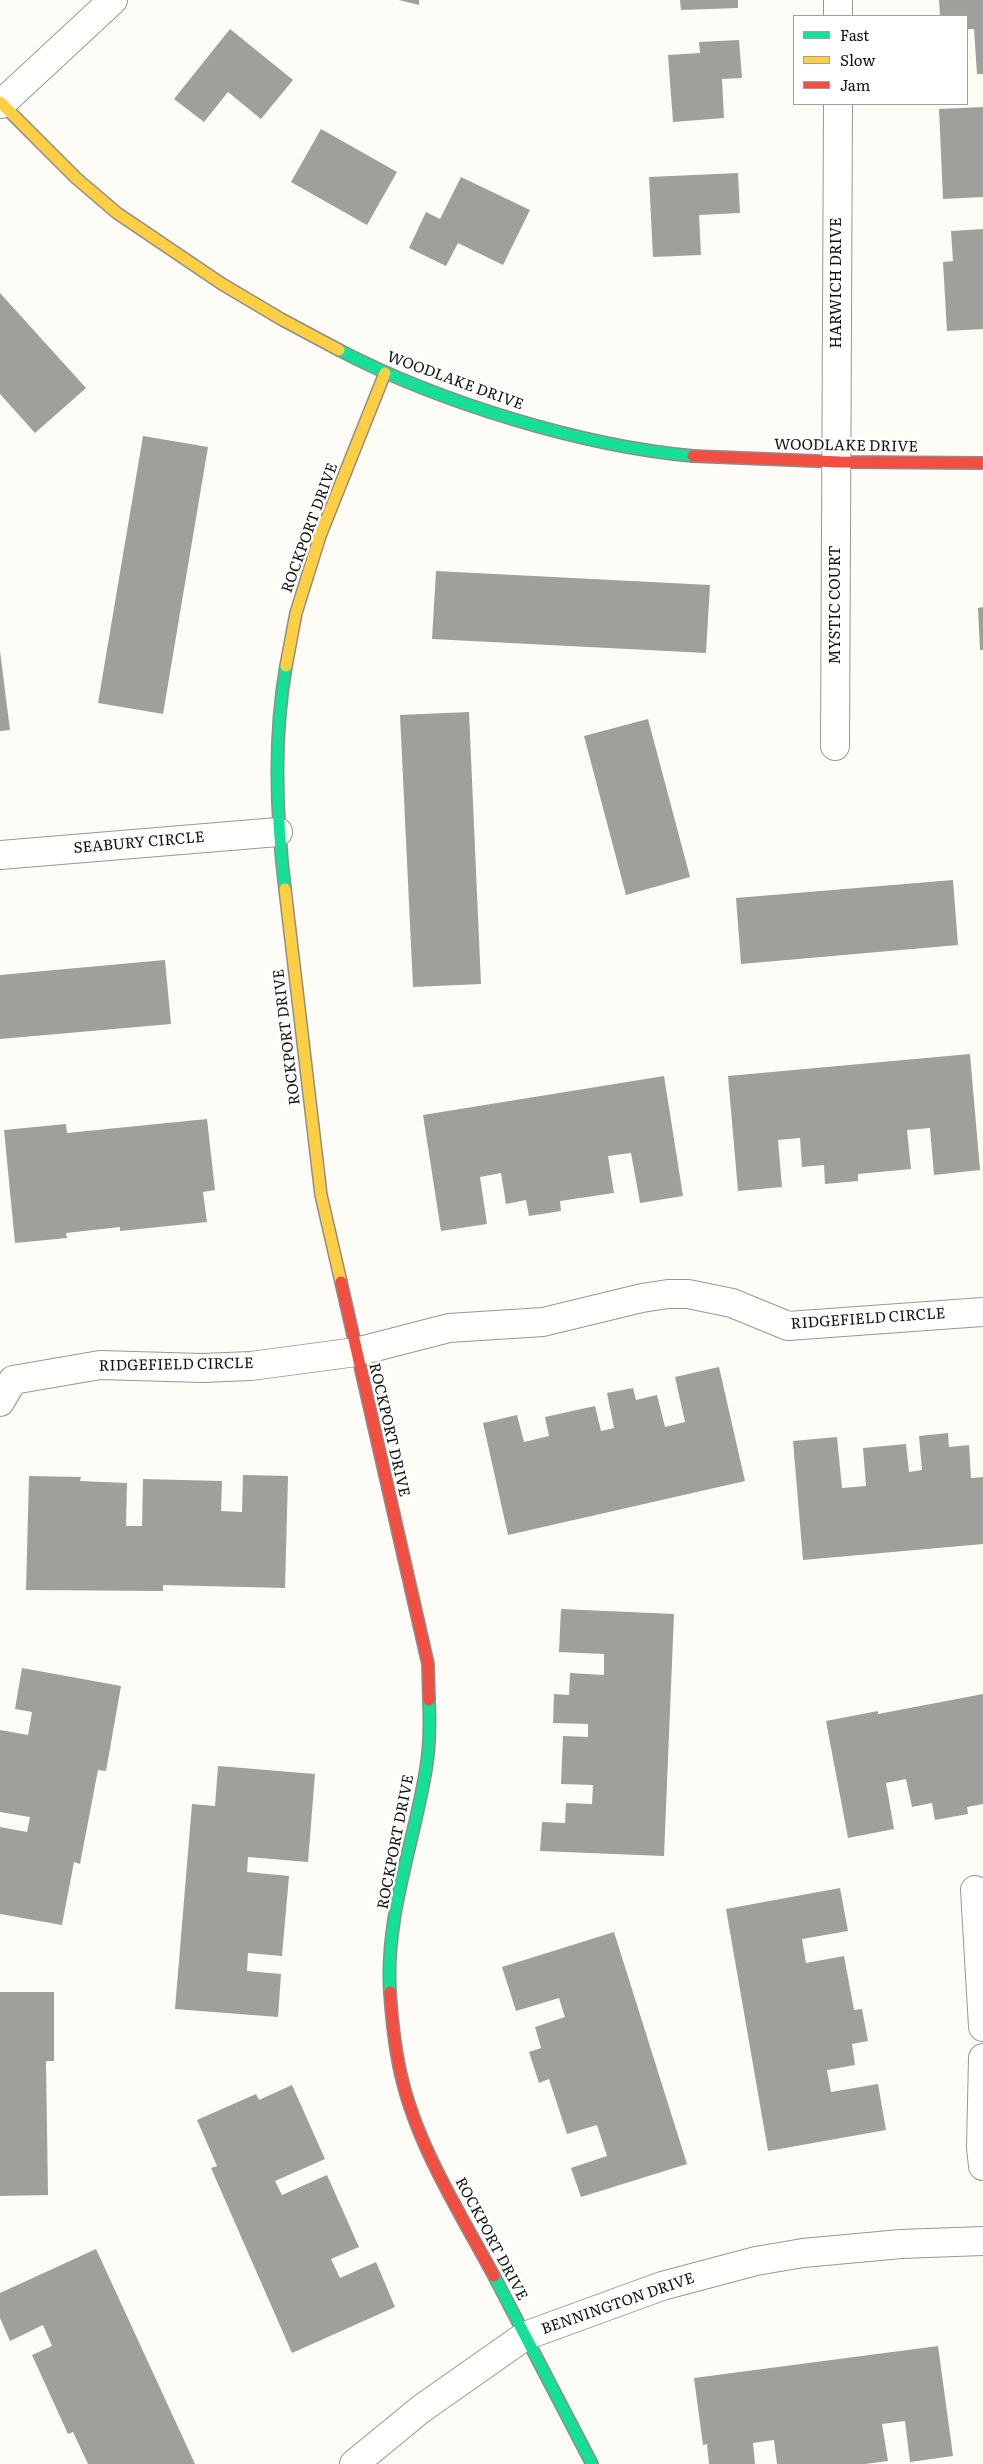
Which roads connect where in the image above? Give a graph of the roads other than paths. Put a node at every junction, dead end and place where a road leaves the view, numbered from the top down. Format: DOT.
graph roads {
  1 [pos="114,0"];
  2 [pos="838,0"];
  3 [pos="838,15"];
  4 [pos="1,103"];
  5 [pos="838,105"];
  6 [pos="386,374"];
  7 [pos="836,463"];
  8 [pos="983,463"];
  9 [pos="835,746"];
  10 [pos="278,832"];
  11 [pos="0,854"];
  12 [pos="983,1312"];
  13 [pos="356,1352"];
  14 [pos="0,1402"];
  15 [pos="975,1890"];
  16 [pos="983,2027"];
  17 [pos="983,2058"];
  18 [pos="983,2166"];
  19 [pos="983,2241"];
  20 [pos="525,2336"];
  21 [pos="354,2464"];
  22 [pos="592,2464"];
  1 -- 4 [label="street"];
  2 -- 3 [label="street"];
  4 -- 6 [label="street, WOODLAKE DRIVE"];
  5 -- 7 [label="street, HARWICH DRIVE"];
  6 -- 7 [label="street, WOODLAKE DRIVE"];
  6 -- 10 [label="street, ROCKPORT DRIVE"];
  7 -- 8 [label="street, WOODLAKE DRIVE"];
  7 -- 9 [label="street, MYSTIC COURT"];
  10 -- 11 [label="street, SEABURY CIRCLE"];
  10 -- 13 [label="street, ROCKPORT DRIVE"];
  12 -- 13 [label="street, RIDGEFIELD CIRCLE"];
  13 -- 14 [label="street, RIDGEFIELD CIRCLE"];
  13 -- 20 [label="street, ROCKPORT DRIVE"];
  15 -- 16 [label="street"];
  17 -- 18 [label="street"];
  19 -- 20 [label="street, BENNINGTON DRIVE"];
  20 -- 21 [label="street, BENNINGTON DRIVE"];
  20 -- 22 [label="street, ROCKPORT DRIVE"];
}
